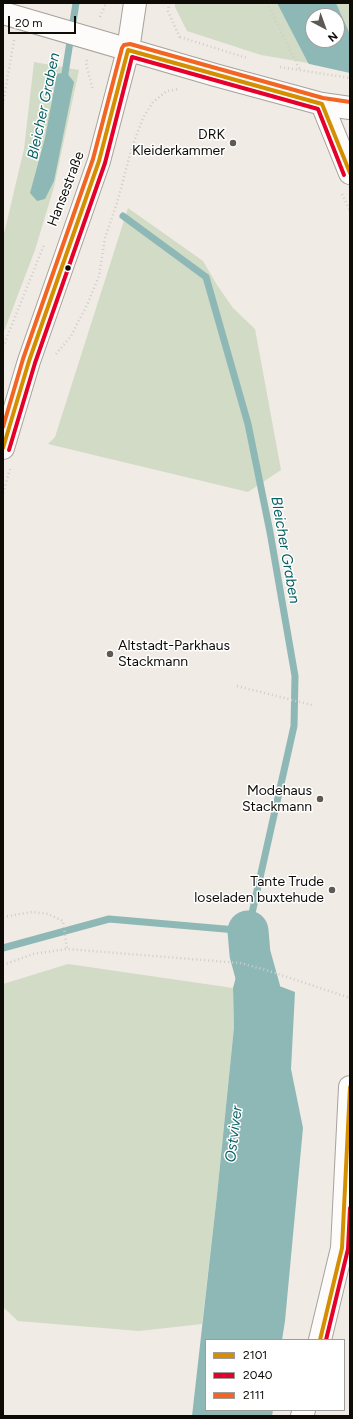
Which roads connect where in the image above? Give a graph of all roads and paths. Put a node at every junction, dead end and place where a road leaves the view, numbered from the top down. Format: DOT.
graph roads {
  1 [pos="106,3"];
  2 [pos="134,3"];
  3 [pos="169,3"];
  4 [pos="267,3"];
  5 [pos="10,15"];
  6 [pos="89,39"];
  7 [pos="128,50"];
  8 [pos="248,59"];
  9 [pos="278,67"];
  10 [pos="300,70"];
  11 [pos="350,78"];
  12 [pos="180,89"];
  13 [pos="93,92"];
  14 [pos="3,104"];
  15 [pos="322,104"];
  16 [pos="350,108"];
  17 [pos="347,176"];
  18 [pos="350,211"];
  19 [pos="44,244"];
  20 [pos="3,347"];
  21 [pos="51,360"];
  22 [pos="7,458"];
  23 [pos="3,493"];
  24 [pos="237,686"];
  25 [pos="312,705"];
  26 [pos="3,917"];
  27 [pos="67,949"];
  28 [pos="3,965"];
  29 [pos="350,998"];
  30 [pos="350,1087"];
  31 [pos="320,1339"];
  1 -- 6 [label="path"];
  2 -- 7 [label="street, Hansestraße"];
  3 -- 8 [label="path"];
  4 -- 10 [label="path"];
  5 -- 6 [label="street"];
  5 -- 14 [label="path"];
  6 -- 7 [label="street"];
  6 -- 13 [label="path"];
  7 -- 15 [label="street"];
  7 -- 22 [label="street, Hansestraße"];
  9 -- 10 [label="path"];
  10 -- 11 [label="path"];
  12 -- 21 [label="path"];
  15 -- 16 [label="street"];
  15 -- 17 [label="street"];
  17 -- 18 [label="path"];
  19 -- 20 [label="path, Hansestraße"];
  22 -- 23 [label="path"];
  24 -- 25 [label="path"];
  26 -- 27 [label="path"];
  27 -- 28 [label="path"];
  27 -- 29 [label="path"];
  30 -- 31 [label="street"];
}
